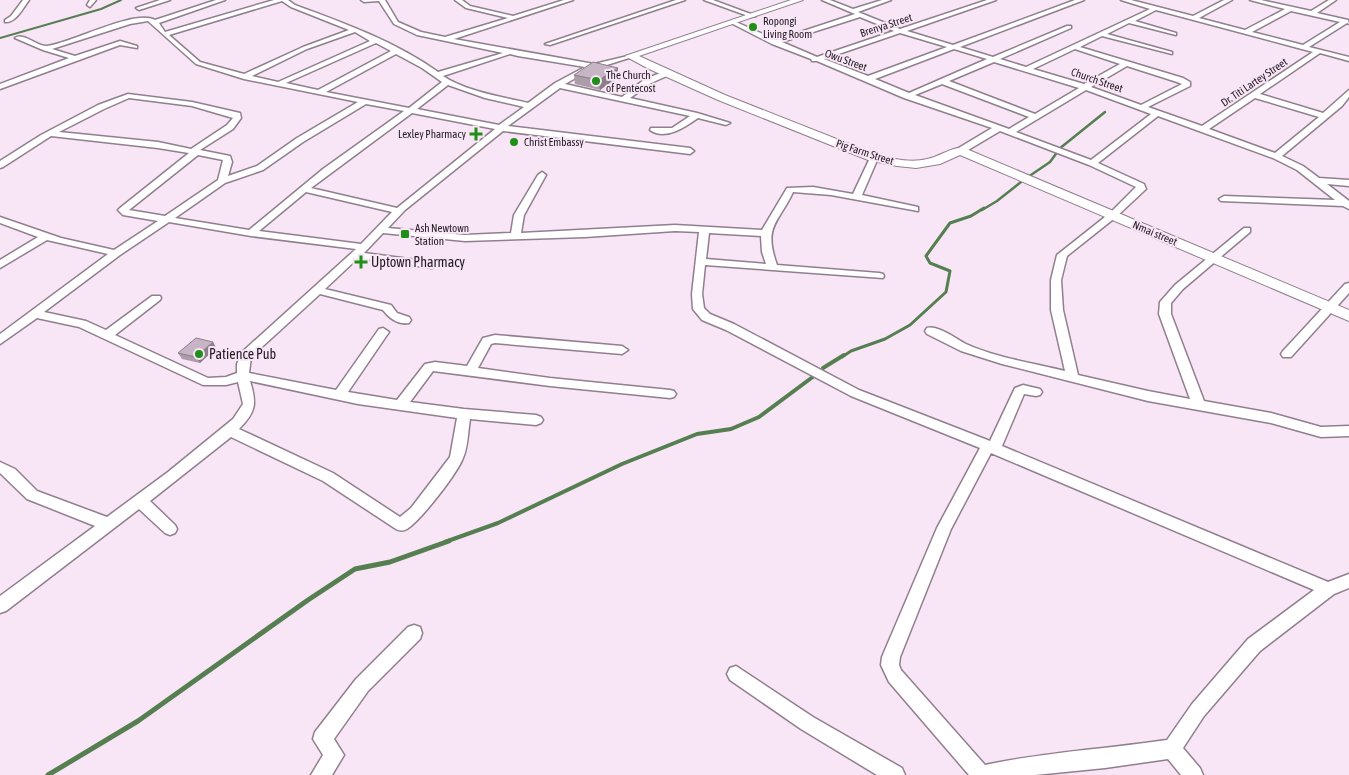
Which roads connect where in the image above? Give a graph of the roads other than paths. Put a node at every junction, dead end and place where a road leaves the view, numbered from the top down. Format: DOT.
graph roads {
  1 [pos="26,0"];
  2 [pos="168,0"];
  3 [pos="222,0"];
  4 [pos="280,0"];
  5 [pos="284,0"];
  6 [pos="364,0"];
  7 [pos="377,0"];
  8 [pos="382,0"];
  9 [pos="458,0"];
  10 [pos="570,0"];
  11 [pos="682,0"];
  12 [pos="707,0"];
  13 [pos="800,0"];
  14 [pos="826,0"];
  15 [pos="888,0"];
  16 [pos="970,0"];
  17 [pos="993,0"];
  18 [pos="1081,0"];
  19 [pos="1124,0"];
  20 [pos="1229,0"];
  21 [pos="1253,0"];
  22 [pos="1333,0"];
  23 [pos="1135,1"];
  24 [pos="983,3"];
  25 [pos="139,8"];
  26 [pos="1156,8"];
  27 [pos="1290,9"];
  28 [pos="854,11"];
  29 [pos="862,14"];
  30 [pos="1311,14"];
  31 [pos="753,16"];
  32 [pos="512,17"];
  33 [pos="1194,18"];
  34 [pos="7,21"];
  35 [pos="1129,21"];
  36 [pos="1348,21"];
  37 [pos="155,22"];
  38 [pos="734,23"];
  39 [pos="1069,27"];
  40 [pos="355,30"];
  41 [pos="900,31"];
  42 [pos="1246,32"];
  43 [pos="164,34"];
  44 [pos="1101,34"];
  45 [pos="1174,34"];
  46 [pos="18,38"];
  47 [pos="444,39"];
  48 [pos="375,41"];
  49 [pos="774,43"];
  50 [pos="548,44"];
  51 [pos="135,47"];
  52 [pos="951,47"];
  53 [pos="1074,47"];
  54 [pos="1304,47"];
  55 [pos="45,49"];
  56 [pos="1318,51"];
  57 [pos="395,52"];
  58 [pos="510,53"];
  59 [pos="1170,53"];
  60 [pos="630,56"];
  61 [pos="75,58"];
  62 [pos="1349,59"];
  63 [pos="814,60"];
  64 [pos="992,60"];
  65 [pos="1126,63"];
  66 [pos="592,66"];
  67 [pos="1028,70"];
  68 [pos="666,73"];
  69 [pos="437,75"];
  70 [pos="244,77"];
  71 [pos="868,79"];
  72 [pos="942,81"];
  73 [pos="447,82"];
  74 [pos="278,84"];
  75 [pos="558,85"];
  76 [pos="0,87"];
  77 [pos="1084,87"];
  78 [pos="1349,92"];
  79 [pos="318,93"];
  80 [pos="1254,95"];
  81 [pos="907,96"];
  82 [pos="623,100"];
  83 [pos="364,102"];
  84 [pos="1345,102"];
  85 [pos="530,106"];
  86 [pos="1141,108"];
  87 [pos="412,110"];
  88 [pos="1156,114"];
  89 [pos="696,115"];
  90 [pos="1324,116"];
  91 [pos="1036,117"];
  92 [pos="726,123"];
  93 [pos="501,128"];
  94 [pos="999,128"];
  95 [pos="654,130"];
  96 [pos="1202,130"];
  97 [pos="1011,131"];
  98 [pos="51,134"];
  99 [pos="690,150"];
  100 [pos="194,151"];
  101 [pos="960,151"];
  102 [pos="0,154"];
  103 [pos="14,156"];
  104 [pos="1276,156"];
  105 [pos="874,158"];
  106 [pos="1092,164"];
  107 [pos="0,165"];
  108 [pos="542,176"];
  109 [pos="222,181"];
  110 [pos="1317,181"];
  111 [pos="1349,183"];
  112 [pos="304,189"];
  113 [pos="856,198"];
  114 [pos="1224,199"];
  115 [pos="1348,204"];
  116 [pos="915,209"];
  117 [pos="399,211"];
  118 [pos="1113,215"];
  119 [pos="167,219"];
  120 [pos="0,220"];
  121 [pos="381,230"];
  122 [pos="704,230"];
  123 [pos="1247,230"];
  124 [pos="250,233"];
  125 [pos="765,233"];
  126 [pos="46,236"];
  127 [pos="515,237"];
  128 [pos="360,251"];
  129 [pos="116,253"];
  130 [pos="1214,258"];
  131 [pos="702,262"];
  132 [pos="0,265"];
  133 [pos="432,265"];
  134 [pos="772,266"];
  135 [pos="879,276"];
  136 [pos="1349,286"];
  137 [pos="317,290"];
  138 [pos="156,298"];
  139 [pos="1329,308"];
  140 [pos="36,314"];
  141 [pos="1349,316"];
  142 [pos="405,320"];
  143 [pos="932,331"];
  144 [pos="383,332"];
  145 [pos="107,335"];
  146 [pos="0,340"];
  147 [pos="622,350"];
  148 [pos="1287,354"];
  149 [pos="470,371"];
  150 [pos="242,376"];
  151 [pos="1073,378"];
  152 [pos="1036,392"];
  153 [pos="670,394"];
  154 [pos="339,395"];
  155 [pos="400,405"];
  156 [pos="1199,405"];
  157 [pos="464,414"];
  158 [pos="536,420"];
  159 [pos="229,430"];
  160 [pos="1349,431"];
  161 [pos="991,447"];
  162 [pos="0,466"];
  163 [pos="140,501"];
  164 [pos="108,524"];
  165 [pos="170,529"];
  166 [pos="1349,581"];
  167 [pos="1328,589"];
  168 [pos="0,606"];
  169 [pos="414,632"];
  170 [pos="736,674"];
  171 [pos="1172,748"];
  172 [pos="1020,771"];
  173 [pos="321,775"];
  174 [pos="895,775"];
  175 [pos="982,775"];
  176 [pos="1193,775"];
  1 -- 34 [label="street"];
  2 -- 25 [label="street"];
  3 -- 37 [label="street"];
  4 -- 43 [label="street"];
  5 -- 40 [label="street"];
  6 -- 7 [label="street"];
  8 -- 47 [label="street"];
  9 -- 32 [label="street"];
  10 -- 32 [label="street"];
  11 -- 50 [label="street"];
  12 -- 31 [label="street"];
  13 -- 31 [label="street"];
  14 -- 28 [label="street, Church Street"];
  15 -- 28 [label="street"];
  16 -- 24 [label="street"];
  17 -- 24 [label="street, Brenya Street"];
  18 -- 52 [label="street"];
  19 -- 23 [label="street"];
  20 -- 33 [label="street"];
  21 -- 27 [label="street"];
  22 -- 30 [label="street"];
  23 -- 26 [label="street"];
  24 -- 41 [label="street, Brenya Street"];
  26 -- 33 [label="street"];
  26 -- 35 [label="street"];
  27 -- 30 [label="street"];
  27 -- 42 [label="street"];
  28 -- 29 [label="street, Church Street"];
  29 -- 41 [label="street, Church Street"];
  29 -- 49 [label="street"];
  30 -- 36 [label="street"];
  31 -- 38 [label="street"];
  32 -- 47 [label="street"];
  33 -- 42 [label="street"];
  35 -- 44 [label="street"];
  35 -- 45 [label="street"];
  36 -- 54 [label="street"];
  37 -- 43 [label="street"];
  37 -- 55 [label="street"];
  38 -- 49 [label="street, Owu Street"];
  38 -- 60 [label="street"];
  39 -- 64 [label="street"];
  40 -- 48 [label="street"];
  40 -- 70 [label="street"];
  41 -- 52 [label="street, Church Street"];
  41 -- 63 [label="street, Brenya Street"];
  42 -- 54 [label="street"];
  43 -- 70 [label="street"];
  44 -- 53 [label="street"];
  44 -- 59 [label="street"];
  46 -- 55 [label="street"];
  47 -- 58 [label="street"];
  48 -- 57 [label="street"];
  48 -- 74 [label="street"];
  49 -- 63 [label="street, Owu Street"];
  51 -- 61 [label="street"];
  52 -- 64 [label="street, Church Street"];
  52 -- 71 [label="street"];
  53 -- 65 [label="street"];
  53 -- 67 [label="street"];
  54 -- 56 [label="street"];
  55 -- 61 [label="street"];
  56 -- 62 [label="street"];
  56 -- 80 [label="street, Dr. Titi Lartey Street"];
  57 -- 69 [label="street"];
  57 -- 79 [label="street"];
  58 -- 66 [label="street"];
  58 -- 69 [label="street"];
  60 -- 66 [label="street"];
  60 -- 68 [label="street, Pig Farm Street"];
  61 -- 76 [label="street"];
  63 -- 71 [label="street, Owu Street"];
  64 -- 67 [label="street, Church Street"];
  64 -- 72 [label="street"];
  65 -- 77 [label="street"];
  65 -- 86 [label="street"];
  66 -- 75 [label="street"];
  67 -- 77 [label="street, Church Street"];
  68 -- 82 [label="street"];
  68 -- 105 [label="street, Pig Farm Street"];
  69 -- 73 [label="street"];
  70 -- 74 [label="street"];
  71 -- 81 [label="street"];
  72 -- 81 [label="street"];
  72 -- 91 [label="street"];
  73 -- 85 [label="street"];
  73 -- 87 [label="street"];
  74 -- 79 [label="street"];
  75 -- 82 [label="street"];
  75 -- 85 [label="street"];
  77 -- 86 [label="street, Church Street"];
  77 -- 91 [label="street"];
  78 -- 84 [label="street"];
  79 -- 83 [label="street"];
  80 -- 90 [label="street"];
  80 -- 96 [label="street, Dr. Titi Lartey Street"];
  81 -- 94 [label="street"];
  82 -- 89 [label="street"];
  83 -- 87 [label="street"];
  83 -- 109 [label="street"];
  84 -- 90 [label="street"];
  85 -- 93 [label="street"];
  86 -- 88 [label="street, Church Street"];
  87 -- 93 [label="street"];
  87 -- 112 [label="street"];
  88 -- 96 [label="street, Church Street"];
  88 -- 106 [label="street"];
  89 -- 92 [label="street"];
  89 -- 95 [label="street"];
  90 -- 104 [label="street"];
  91 -- 97 [label="street"];
  93 -- 99 [label="street"];
  93 -- 117 [label="street"];
  94 -- 97 [label="street"];
  94 -- 101 [label="street, Pig Farm Street"];
  96 -- 104 [label="street, Church Street"];
  97 -- 106 [label="street"];
  98 -- 100 [label="street"];
  98 -- 100 [label="street"];
  98 -- 103 [label="street"];
  100 -- 109 [label="street"];
  100 -- 119 [label="street"];
  101 -- 105 [label="street, Pig Farm Street"];
  101 -- 118 [label="street, Nmai street"];
  102 -- 103 [label="street"];
  103 -- 107 [label="street"];
  104 -- 110 [label="street, Church Street"];
  105 -- 113 [label="street"];
  106 -- 118 [label="street"];
  108 -- 127 [label="street"];
  109 -- 119 [label="street"];
  110 -- 111 [label="street"];
  110 -- 115 [label="street, Church Street"];
  112 -- 117 [label="street"];
  112 -- 124 [label="street"];
  113 -- 116 [label="street"];
  113 -- 125 [label="street"];
  114 -- 115 [label="street"];
  117 -- 121 [label="street"];
  118 -- 130 [label="street, Nmai street"];
  118 -- 151 [label="street"];
  119 -- 124 [label="street"];
  119 -- 129 [label="street"];
  120 -- 126 [label="street"];
  121 -- 127 [label="street"];
  121 -- 128 [label="street"];
  122 -- 125 [label="street"];
  122 -- 127 [label="street"];
  122 -- 131 [label="street"];
  123 -- 130 [label="street"];
  124 -- 128 [label="street"];
  125 -- 134 [label="street"];
  126 -- 129 [label="street"];
  126 -- 132 [label="street"];
  128 -- 133 [label="street"];
  128 -- 137 [label="street"];
  129 -- 140 [label="street"];
  130 -- 139 [label="street, Nmai street"];
  130 -- 156 [label="street"];
  131 -- 134 [label="street"];
  131 -- 161 [label="street"];
  134 -- 135 [label="street"];
  136 -- 139 [label="street"];
  137 -- 142 [label="street"];
  137 -- 150 [label="street"];
  138 -- 145 [label="street"];
  139 -- 141 [label="street, Nmai street"];
  139 -- 148 [label="street"];
  140 -- 145 [label="street"];
  140 -- 146 [label="street"];
  143 -- 151 [label="street"];
  144 -- 154 [label="street"];
  145 -- 150 [label="street"];
  147 -- 149 [label="street"];
  149 -- 153 [label="street"];
  149 -- 155 [label="street"];
  150 -- 154 [label="street"];
  150 -- 159 [label="street"];
  151 -- 156 [label="street"];
  152 -- 161 [label="street"];
  154 -- 155 [label="street"];
  155 -- 157 [label="street"];
  156 -- 160 [label="street"];
  157 -- 158 [label="street"];
  157 -- 159 [label="street"];
  159 -- 163 [label="street"];
  161 -- 167 [label="street"];
  161 -- 175 [label="street"];
  162 -- 164 [label="street"];
  163 -- 164 [label="street"];
  163 -- 165 [label="street"];
  164 -- 168 [label="street"];
  166 -- 167 [label="street"];
  167 -- 171 [label="street"];
  169 -- 173 [label="street"];
  170 -- 174 [label="street"];
  171 -- 172 [label="street"];
  171 -- 176 [label="street"];
  172 -- 175 [label="street"];
}
